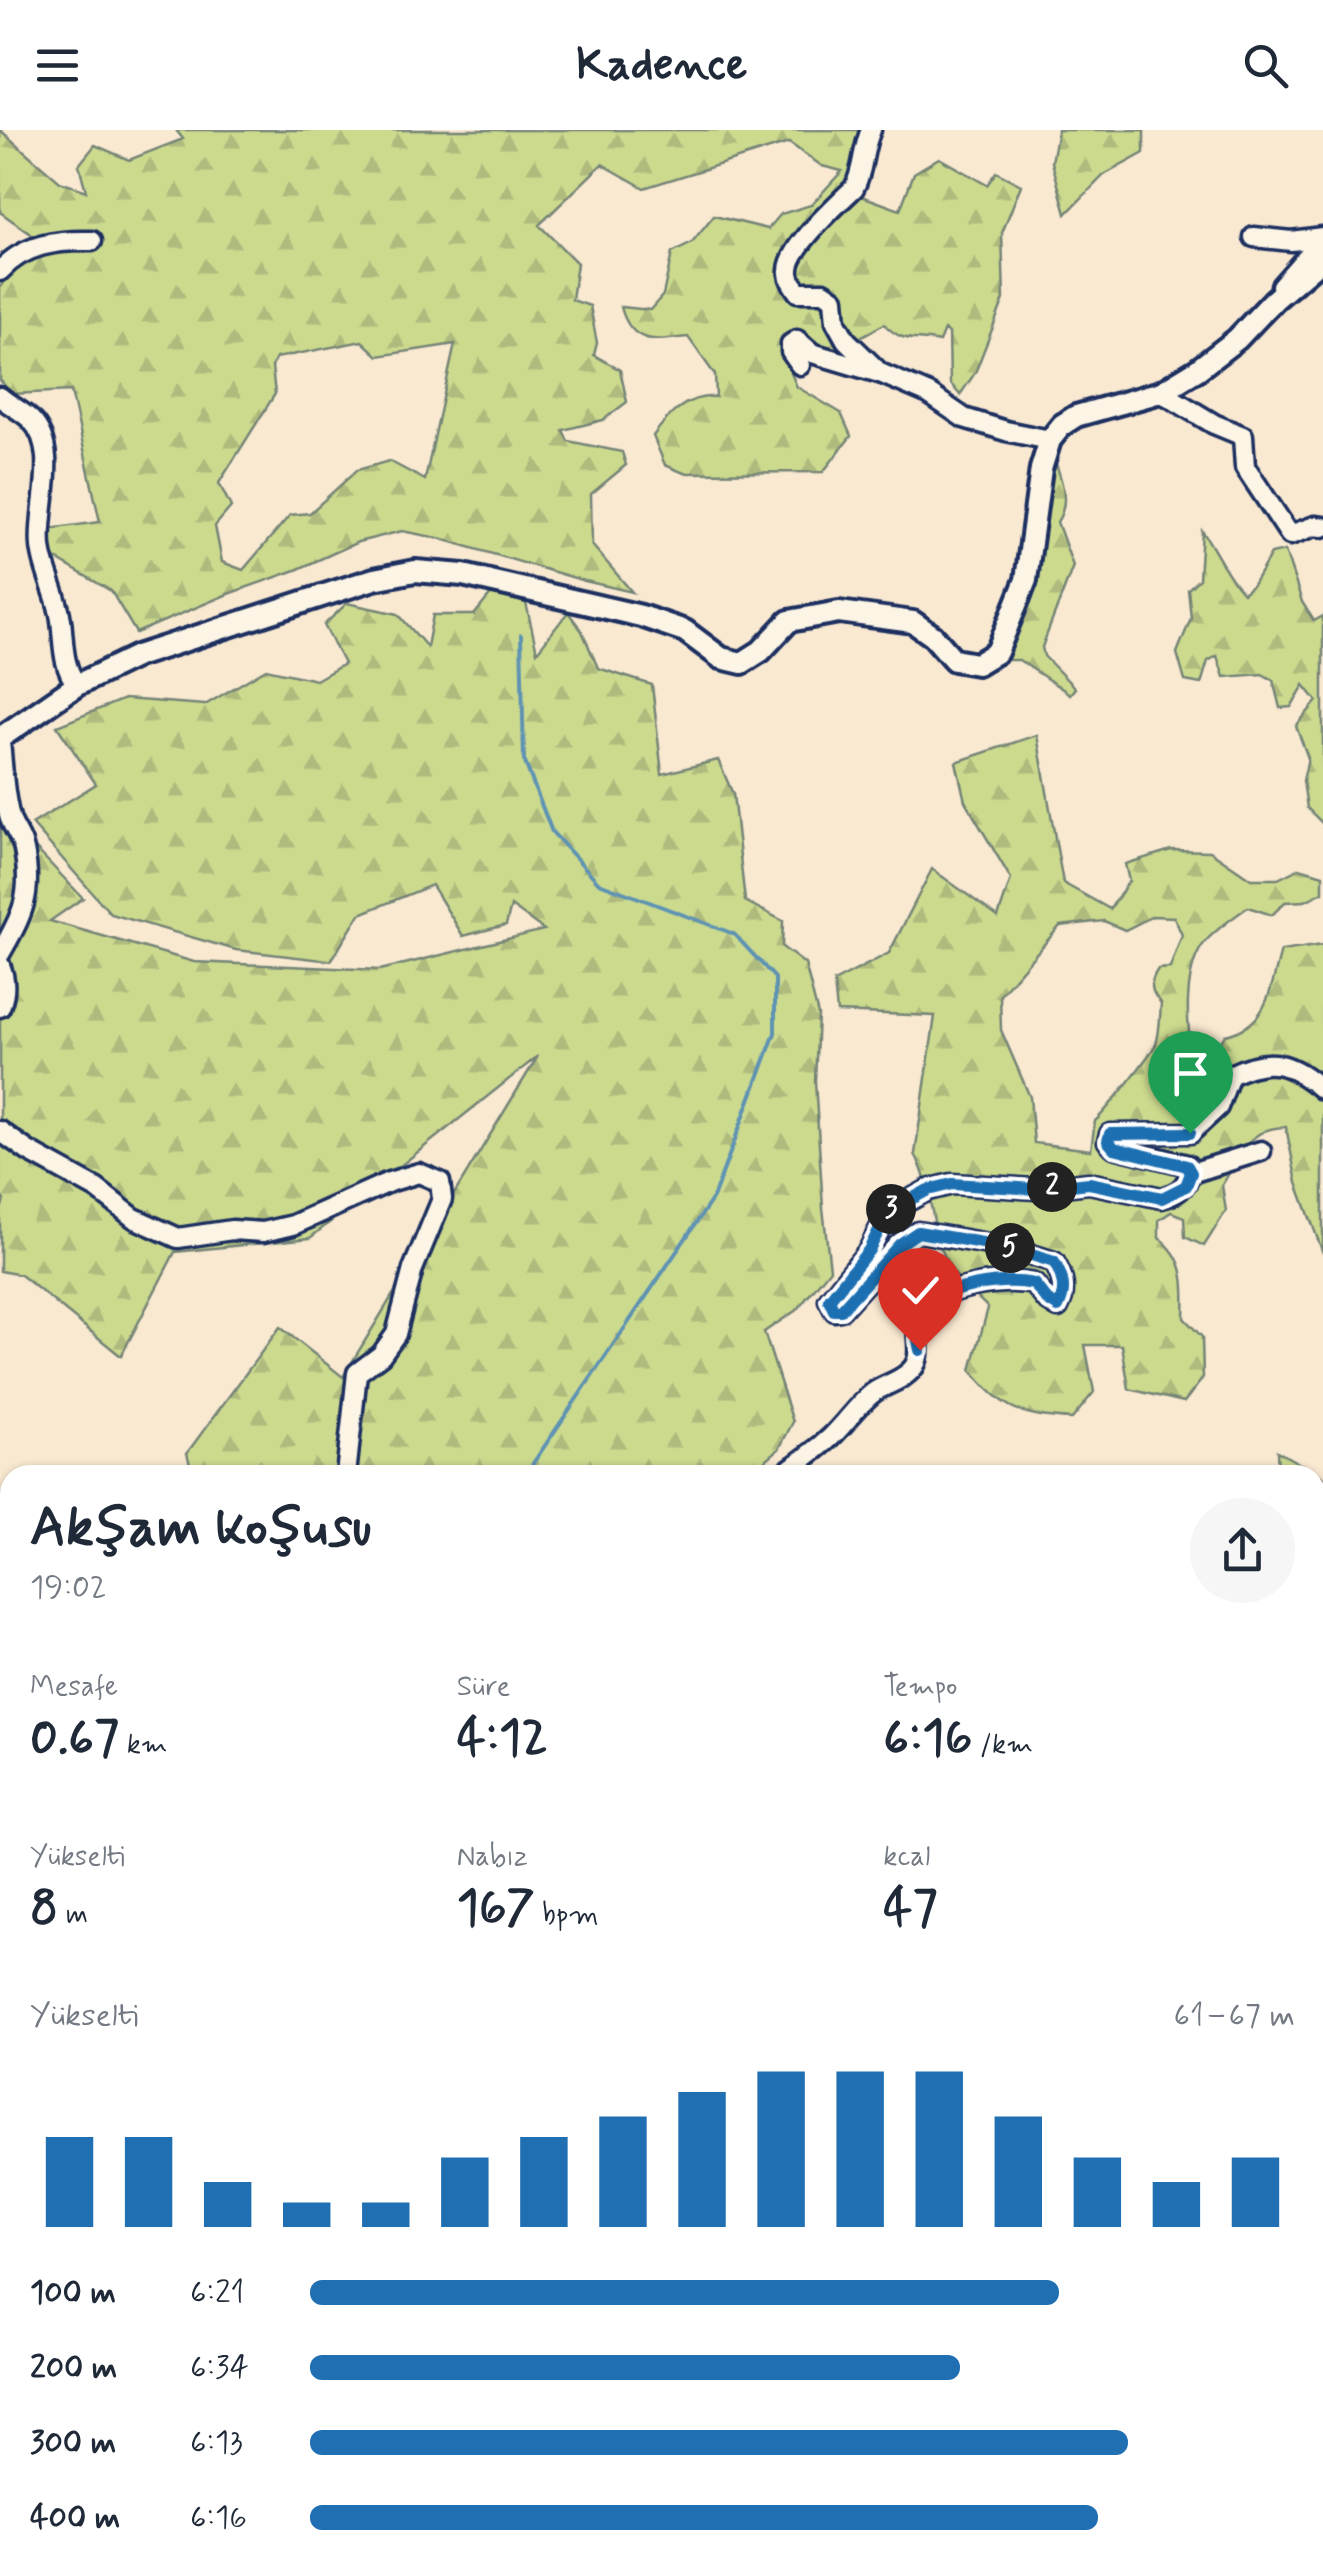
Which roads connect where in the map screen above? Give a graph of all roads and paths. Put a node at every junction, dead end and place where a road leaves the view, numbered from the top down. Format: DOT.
graph roads {
  1 [pos="871,130"];
  2 [pos="1254,237"];
  3 [pos="1323,237"];
  4 [pos="92,242"];
  5 [pos="1323,258"];
  6 [pos="0,270"];
  7 [pos="1274,300"];
  8 [pos="800,365"];
  9 [pos="880,373"];
  10 [pos="1161,392"];
  11 [pos="0,398"];
  12 [pos="1050,440"];
  13 [pos="1323,527"];
  14 [pos="77,685"];
  15 [pos="0,740"];
  16 [pos="0,954"];
  17 [pos="0,965"];
  18 [pos="0,1007"];
  19 [pos="1323,1090"];
  20 [pos="0,1131"];
  21 [pos="1262,1150"];
  22 [pos="1191,1173"];
  23 [pos="347,1465"];
  24 [pos="795,1465"];
  1 -- 9 [label="street"];
  2 -- 3 [label="street"];
  3 -- 7 [label="street"];
  4 -- 6 [label="street"];
  5 -- 7 [label="main road"];
  7 -- 10 [label="main road"];
  8 -- 9 [label="street"];
  9 -- 12 [label="street"];
  10 -- 12 [label="main road"];
  10 -- 13 [label="street"];
  11 -- 14 [label="street"];
  12 -- 14 [label="main road"];
  14 -- 15 [label="main road"];
  15 -- 16 [label="street"];
  17 -- 18 [label="street"];
  19 -- 22 [label="street"];
  20 -- 23 [label="street"];
  21 -- 22 [label="street"];
  22 -- 24 [label="street"];
}
